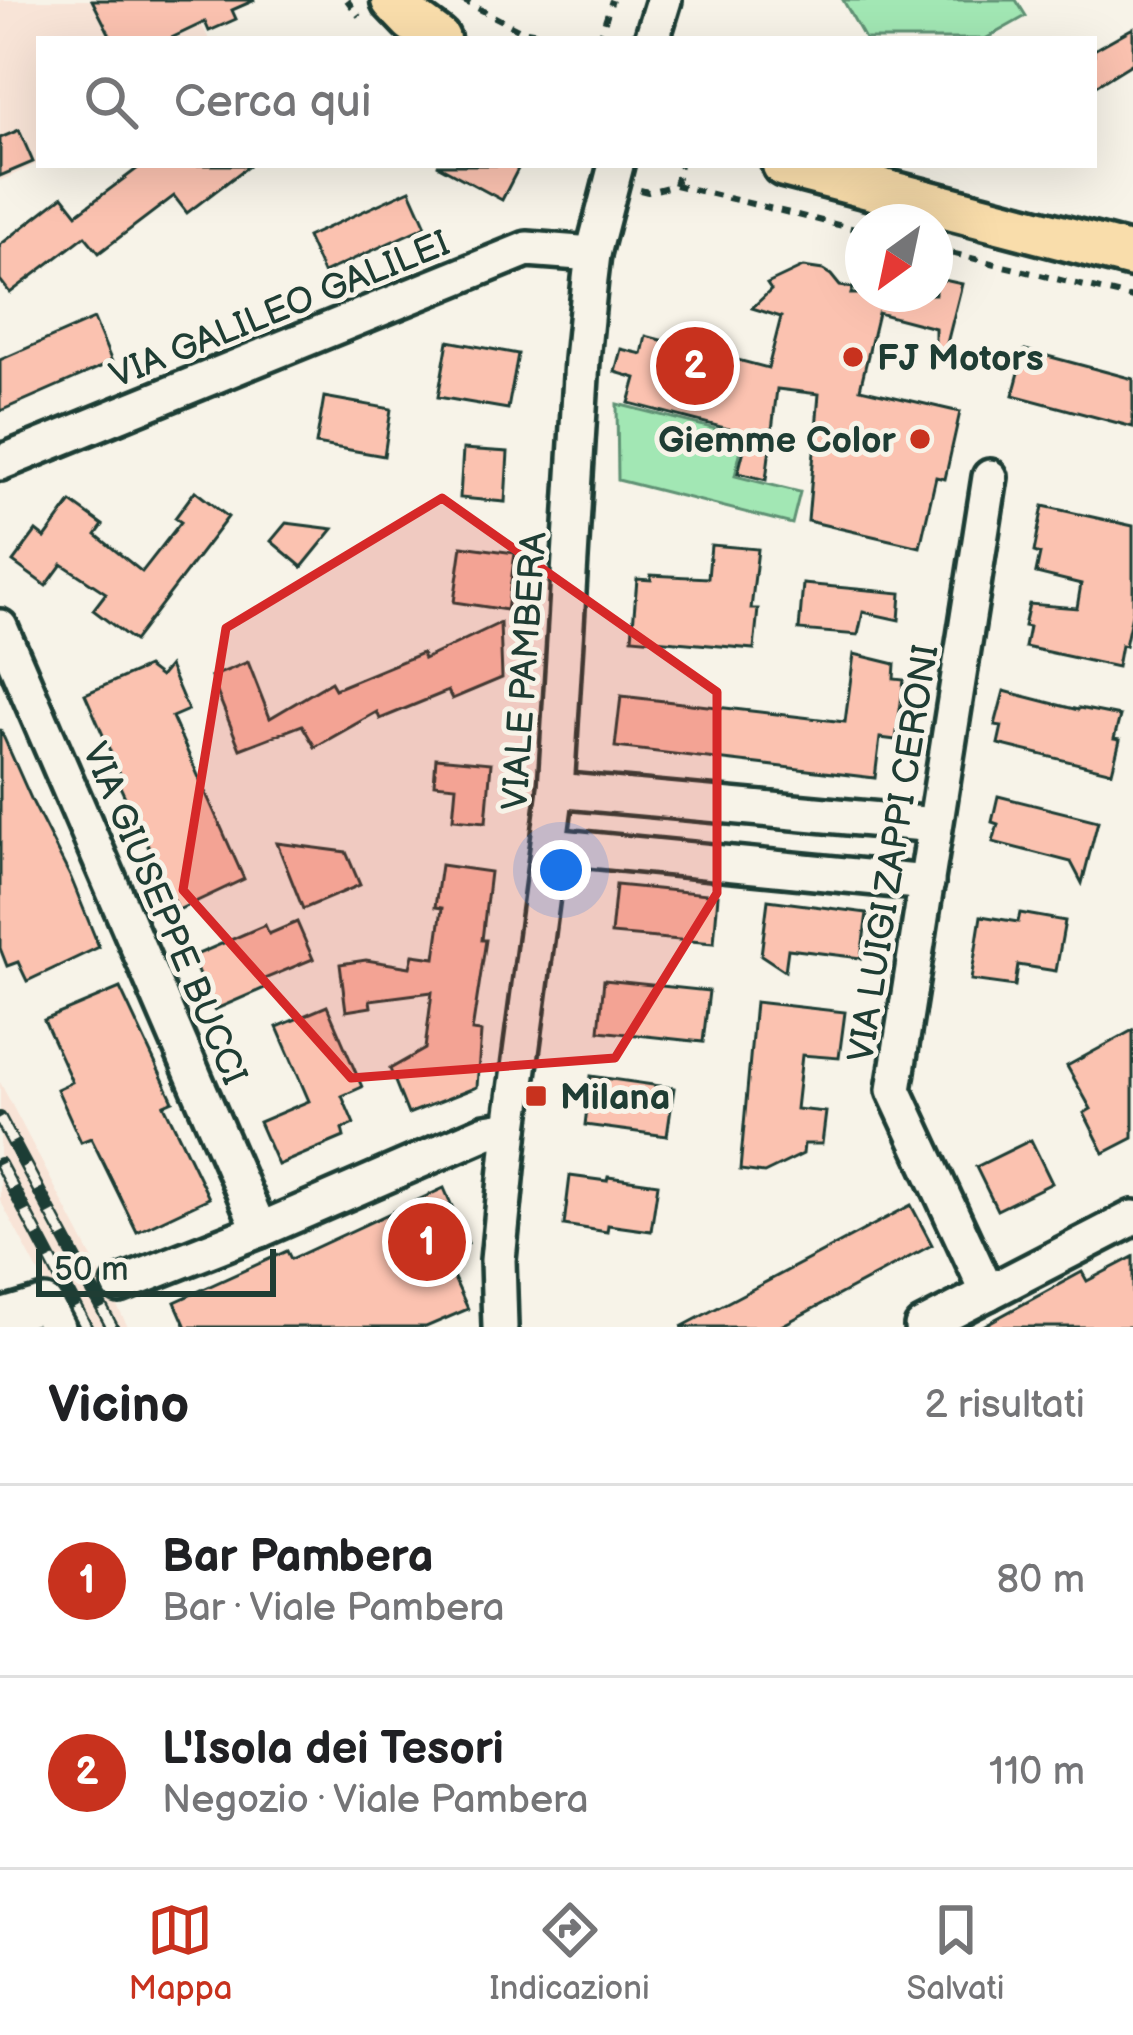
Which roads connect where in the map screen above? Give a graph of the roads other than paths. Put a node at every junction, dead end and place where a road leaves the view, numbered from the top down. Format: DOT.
graph roads {
  1 [pos="393,0"];
  2 [pos="664,0"];
  3 [pos="434,36"];
  4 [pos="653,36"];
  5 [pos="615,168"];
  6 [pos="796,168"];
  7 [pos="593,254"];
  8 [pos="1133,256"];
  9 [pos="0,463"];
  10 [pos="990,477"];
  11 [pos="0,627"];
  12 [pos="556,790"];
  13 [pos="935,826"];
  14 [pos="550,845"];
  15 [pos="927,883"];
  16 [pos="511,1129"];
  17 [pos="1133,1218"];
  18 [pos="260,1230"];
  19 [pos="120,1285"];
  20 [pos="988,1293"];
  21 [pos="51,1315"];
  22 [pos="0,1317"];
  23 [pos="500,1327"];
  24 [pos="922,1327"];
  1 -- 3 [label="main road"];
  2 -- 4 [label="street"];
  5 -- 7 [label="street, VIALE PAMBERA"];
  6 -- 8 [label="main road"];
  7 -- 9 [label="street, VIA GALILEO GALILEI"];
  7 -- 12 [label="street, VIALE PAMBERA"];
  10 -- 13 [label="street, VIA LUIGI ZAPPI CERONI"];
  11 -- 18 [label="street, VIA GIUSEPPE BUCCI"];
  12 -- 13 [label="street"];
  12 -- 14 [label="street, VIALE PAMBERA"];
  13 -- 15 [label="street, VIA LUIGI ZAPPI CERONI"];
  14 -- 15 [label="street"];
  14 -- 16 [label="street, VIALE PAMBERA"];
  15 -- 20 [label="street, VIA LUIGI ZAPPI CERONI"];
  16 -- 18 [label="street"];
  16 -- 23 [label="street, VIALE PAMBERA"];
  17 -- 20 [label="street"];
  18 -- 19 [label="street"];
  20 -- 24 [label="street"];
  21 -- 22 [label="street"];
}
